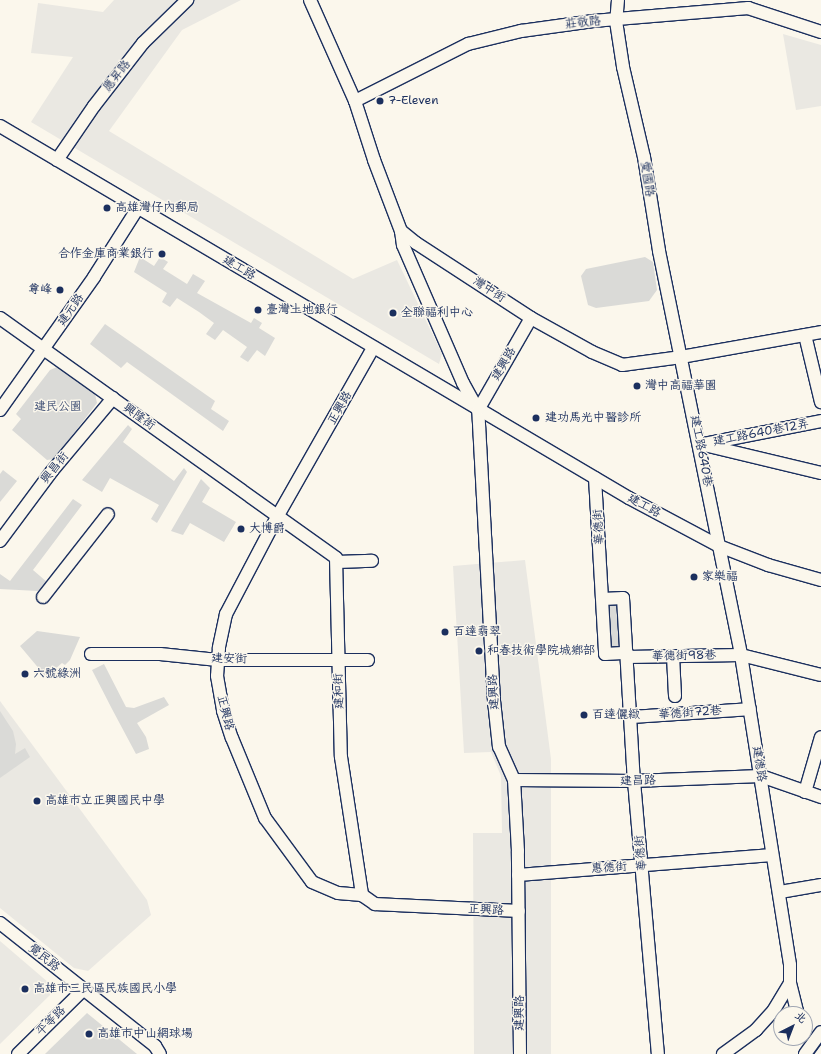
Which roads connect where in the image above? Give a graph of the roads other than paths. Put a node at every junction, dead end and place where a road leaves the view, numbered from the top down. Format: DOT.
graph roads {
  1 [pos="187,0"];
  2 [pos="310,0"];
  3 [pos="618,0"];
  4 [pos="616,21"];
  5 [pos="821,32"];
  6 [pos="355,100"];
  7 [pos="0,126"];
  8 [pos="58,160"];
  9 [pos="138,208"];
  10 [pos="401,231"];
  11 [pos="0,318"];
  12 [pos="531,318"];
  13 [pos="821,332"];
  14 [pos="805,336"];
  15 [pos="373,348"];
  16 [pos="44,349"];
  17 [pos="681,357"];
  18 [pos="113,398"];
  19 [pos="821,402"];
  20 [pos="0,410"];
  21 [pos="478,410"];
  22 [pos="821,421"];
  23 [pos="700,444"];
  24 [pos="821,473"];
  25 [pos="596,478"];
  26 [pos="108,514"];
  27 [pos="277,517"];
  28 [pos="0,541"];
  29 [pos="719,546"];
  30 [pos="372,561"];
  31 [pos="337,562"];
  32 [pos="821,580"];
  33 [pos="43,597"];
  34 [pos="603,599"];
  35 [pos="90,654"];
  36 [pos="627,655"];
  37 [pos="741,655"];
  38 [pos="673,656"];
  39 [pos="339,659"];
  40 [pos="218,660"];
  41 [pos="368,660"];
  42 [pos="821,675"];
  43 [pos="675,696"];
  44 [pos="750,708"];
  45 [pos="630,717"];
  46 [pos="821,737"];
  47 [pos="761,776"];
  48 [pos="514,780"];
  49 [pos="634,781"];
  50 [pos="805,792"];
  51 [pos="821,797"];
  52 [pos="772,855"];
  53 [pos="642,866"];
  54 [pos="518,875"];
  55 [pos="821,885"];
  56 [pos="780,892"];
  57 [pos="362,895"];
  58 [pos="519,911"];
  59 [pos="0,923"];
  60 [pos="790,982"];
  61 [pos="84,989"];
  62 [pos="796,1006"];
  63 [pos="821,1032"];
  64 [pos="806,1049"];
  65 [pos="18,1054"];
  66 [pos="160,1054"];
  67 [pos="520,1054"];
  68 [pos="658,1054"];
  69 [pos="723,1054"];
  1 -- 8 [label="street, 應昇路"];
  2 -- 6 [label="street"];
  3 -- 4 [label="street, 愛國路"];
  4 -- 5 [label="street, 莊敬路"];
  4 -- 6 [label="street, 莊敬路"];
  4 -- 17 [label="street, 愛國路"];
  6 -- 10 [label="street"];
  7 -- 8 [label="street, 建工路"];
  8 -- 9 [label="street, 建工路"];
  9 -- 15 [label="street, 建工路"];
  9 -- 16 [label="street, 建元路"];
  10 -- 12 [label="street, 灣中街"];
  10 -- 21 [label="street"];
  11 -- 16 [label="street, 興隆街"];
  12 -- 17 [label="street, 灣中街"];
  12 -- 21 [label="street, 建興路"];
  13 -- 14 [label="street, 灣中街"];
  14 -- 17 [label="street, 灣中街"];
  14 -- 19 [label="street"];
  15 -- 21 [label="street, 建工路"];
  15 -- 27 [label="street, 正興路"];
  16 -- 18 [label="street, 興隆街"];
  16 -- 20 [label="street, 建元路"];
  17 -- 23 [label="street, 建工路640巷"];
  18 -- 27 [label="street, 興隆街"];
  18 -- 28 [label="street, 興昌街"];
  21 -- 25 [label="street, 建工路"];
  21 -- 48 [label="street, 建興路"];
  22 -- 23 [label="street, 建工路640巷12弄"];
  23 -- 24 [label="street"];
  23 -- 29 [label="street, 建工路640巷"];
  25 -- 29 [label="street, 建工路"];
  25 -- 34 [label="street, 華德街"];
  26 -- 33 [label="street"];
  27 -- 31 [label="street"];
  27 -- 40 [label="street, 正興路"];
  29 -- 32 [label="street, 建工路"];
  29 -- 37 [label="street, 建德路"];
  30 -- 31 [label="street"];
  31 -- 39 [label="street, 建和街"];
  34 -- 36 [label="street, 華德街"];
  34 -- 36 [label="street, 華德街"];
  35 -- 40 [label="street, 建安街"];
  36 -- 38 [label="street, 華德街98巷"];
  36 -- 45 [label="street, 華德街"];
  37 -- 38 [label="street, 華德街98巷"];
  37 -- 42 [label="street, 華德街98巷"];
  37 -- 44 [label="street, 建德路"];
  38 -- 43 [label="street"];
  39 -- 40 [label="street, 建安街"];
  39 -- 41 [label="street, 建安街"];
  39 -- 57 [label="street, 建和街"];
  40 -- 57 [label="street, 正興路"];
  44 -- 45 [label="street, 華德街72巷"];
  44 -- 47 [label="street, 建德路"];
  45 -- 49 [label="street, 華德街"];
  46 -- 50 [label="street"];
  47 -- 49 [label="street, 建昌路"];
  47 -- 50 [label="street"];
  47 -- 52 [label="street, 建德路"];
  48 -- 49 [label="street, 建昌路"];
  48 -- 54 [label="street, 建興路"];
  49 -- 53 [label="street, 華德街"];
  50 -- 51 [label="street"];
  52 -- 53 [label="street, 惠德街"];
  52 -- 56 [label="street, 建德路"];
  53 -- 54 [label="street, 惠德街"];
  53 -- 68 [label="street, 華德街"];
  54 -- 58 [label="street, 建興路"];
  55 -- 56 [label="street"];
  56 -- 60 [label="street, 建德路"];
  57 -- 58 [label="street, 正興路"];
  58 -- 67 [label="street, 建興路"];
  59 -- 61 [label="street, 覺民路"];
  60 -- 62 [label="street, 建德路"];
  60 -- 69 [label="street"];
  61 -- 65 [label="street, 平等路"];
  61 -- 66 [label="street, 覺民路"];
  63 -- 64 [label="street"];
}
